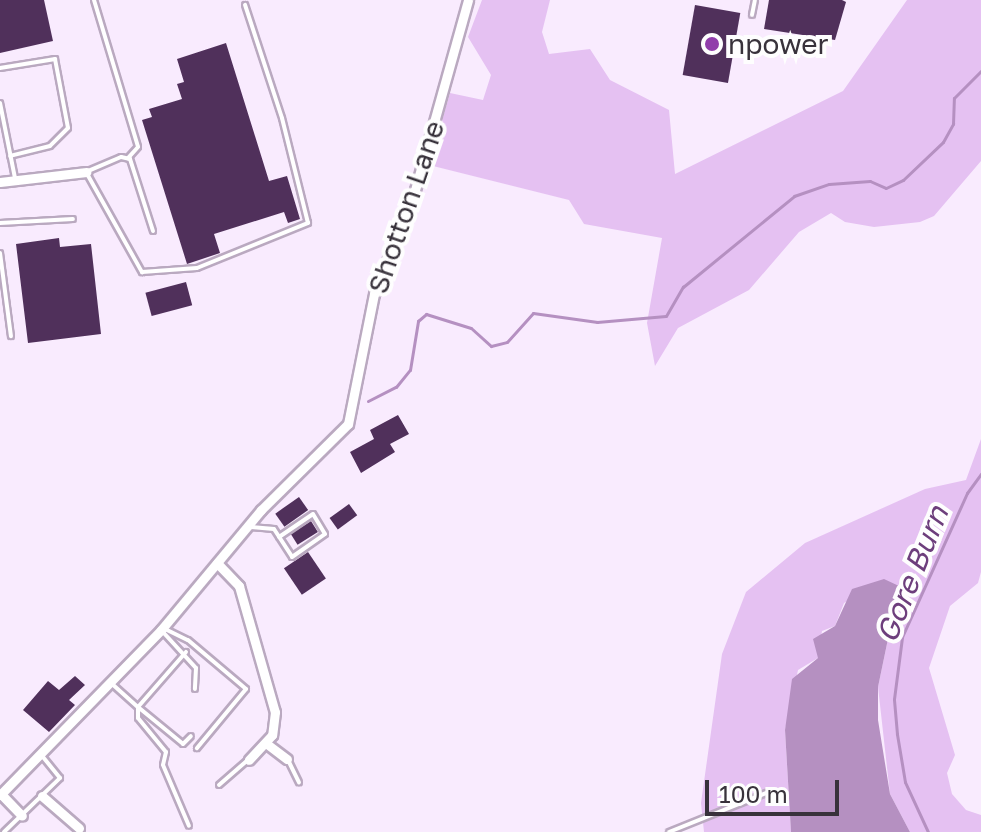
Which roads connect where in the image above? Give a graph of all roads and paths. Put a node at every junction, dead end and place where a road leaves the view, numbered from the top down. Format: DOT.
graph roads {
  1 [pos="94,0"];
  2 [pos="468,0"];
  3 [pos="755,0"];
  4 [pos="245,5"];
  5 [pos="752,15"];
  6 [pos="0,68"];
  7 [pos="0,103"];
  8 [pos="10,156"];
  9 [pos="128,158"];
  10 [pos="86,172"];
  11 [pos="15,180"];
  12 [pos="0,182"];
  13 [pos="73,219"];
  14 [pos="0,223"];
  15 [pos="153,231"];
  16 [pos="0,253"];
  17 [pos="11,336"];
  18 [pos="247,526"];
  19 [pos="279,537"];
  20 [pos="217,563"];
  21 [pos="162,629"];
  22 [pos="186,652"];
  23 [pos="110,682"];
  24 [pos="195,689"];
  25 [pos="138,707"];
  26 [pos="191,736"];
  27 [pos="267,744"];
  28 [pos="197,748"];
  29 [pos="42,756"];
  30 [pos="287,759"];
  31 [pos="249,760"];
  32 [pos="299,783"];
  33 [pos="219,785"];
  34 [pos="1,791"];
  35 [pos="766,793"];
  36 [pos="42,796"];
  37 [pos="22,816"];
  38 [pos="189,826"];
  39 [pos="80,830"];
  40 [pos="4,832"];
  41 [pos="669,832"];
  1 -- 9 [label="lane"];
  2 -- 18 [label="street, Shotton Lane"];
  3 -- 5 [label="lane"];
  4 -- 10 [label="lane"];
  6 -- 8 [label="lane"];
  7 -- 8 [label="lane"];
  8 -- 11 [label="lane"];
  9 -- 10 [label="lane"];
  9 -- 15 [label="lane"];
  10 -- 11 [label="street"];
  11 -- 12 [label="street"];
  13 -- 14 [label="lane"];
  16 -- 17 [label="lane"];
  18 -- 19 [label="lane"];
  18 -- 20 [label="street, Shotton Lane"];
  19 -- 19 [label="lane"];
  20 -- 21 [label="street, Shotton Lane"];
  20 -- 27 [label="street"];
  21 -- 22 [label="lane"];
  21 -- 23 [label="street, Shotton Lane"];
  21 -- 28 [label="lane"];
  22 -- 24 [label="lane"];
  22 -- 25 [label="lane"];
  23 -- 25 [label="lane"];
  23 -- 29 [label="street, Shotton Lane"];
  25 -- 26 [label="lane"];
  25 -- 38 [label="lane"];
  27 -- 30 [label="street"];
  27 -- 31 [label="street"];
  29 -- 34 [label="street, Shotton Lane"];
  29 -- 36 [label="lane"];
  30 -- 32 [label="lane"];
  31 -- 33 [label="lane"];
  34 -- 37 [label="street"];
  35 -- 41 [label="lane"];
  36 -- 37 [label="lane"];
  36 -- 39 [label="street"];
  37 -- 40 [label="lane"];
}
